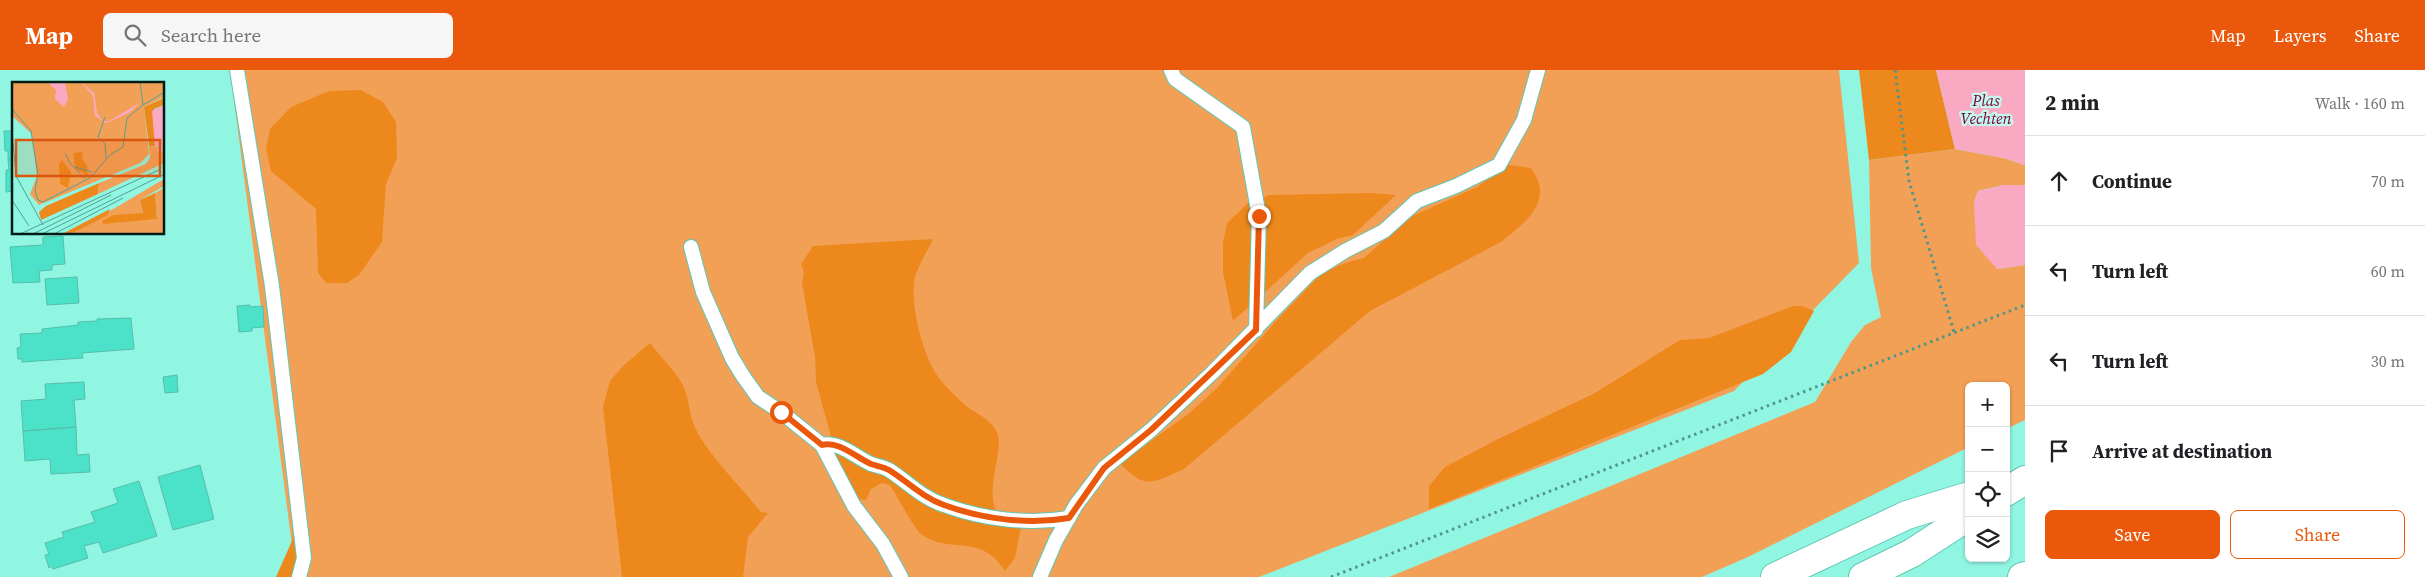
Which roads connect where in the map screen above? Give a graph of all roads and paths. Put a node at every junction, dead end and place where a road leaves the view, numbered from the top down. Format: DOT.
graph roads {
  1 [pos="237,70"];
  2 [pos="1171,70"];
  3 [pos="1538,70"];
  4 [pos="1895,70"];
  5 [pos="691,247"];
  6 [pos="2025,305"];
  7 [pos="1256,330"];
  8 [pos="1954,332"];
  9 [pos="822,445"];
  10 [pos="2025,479"];
  11 [pos="2010,483"];
  12 [pos="2010,489"];
  13 [pos="1965,497"];
  14 [pos="1967,517"];
  15 [pos="1069,518"];
  16 [pos="2025,576"];
  17 [pos="299,577"];
  18 [pos="901,577"];
  19 [pos="1040,577"];
  20 [pos="1331,577"];
  21 [pos="1775,577"];
  22 [pos="1863,577"];
  23 [pos="2022,577"];
  1 -- 17 [label="lane"];
  2 -- 7 [label="lane"];
  3 -- 7 [label="lane"];
  4 -- 8 [label="path"];
  5 -- 9 [label="lane"];
  6 -- 8 [label="path"];
  7 -- 15 [label="lane"];
  8 -- 20 [label="path"];
  9 -- 15 [label="lane"];
  9 -- 18 [label="lane"];
  10 -- 11 [label="highway"];
  10 -- 12 [label="highway"];
  13 -- 21 [label="highway"];
  14 -- 22 [label="highway"];
  15 -- 19 [label="lane"];
  16 -- 23 [label="highway"];
}
